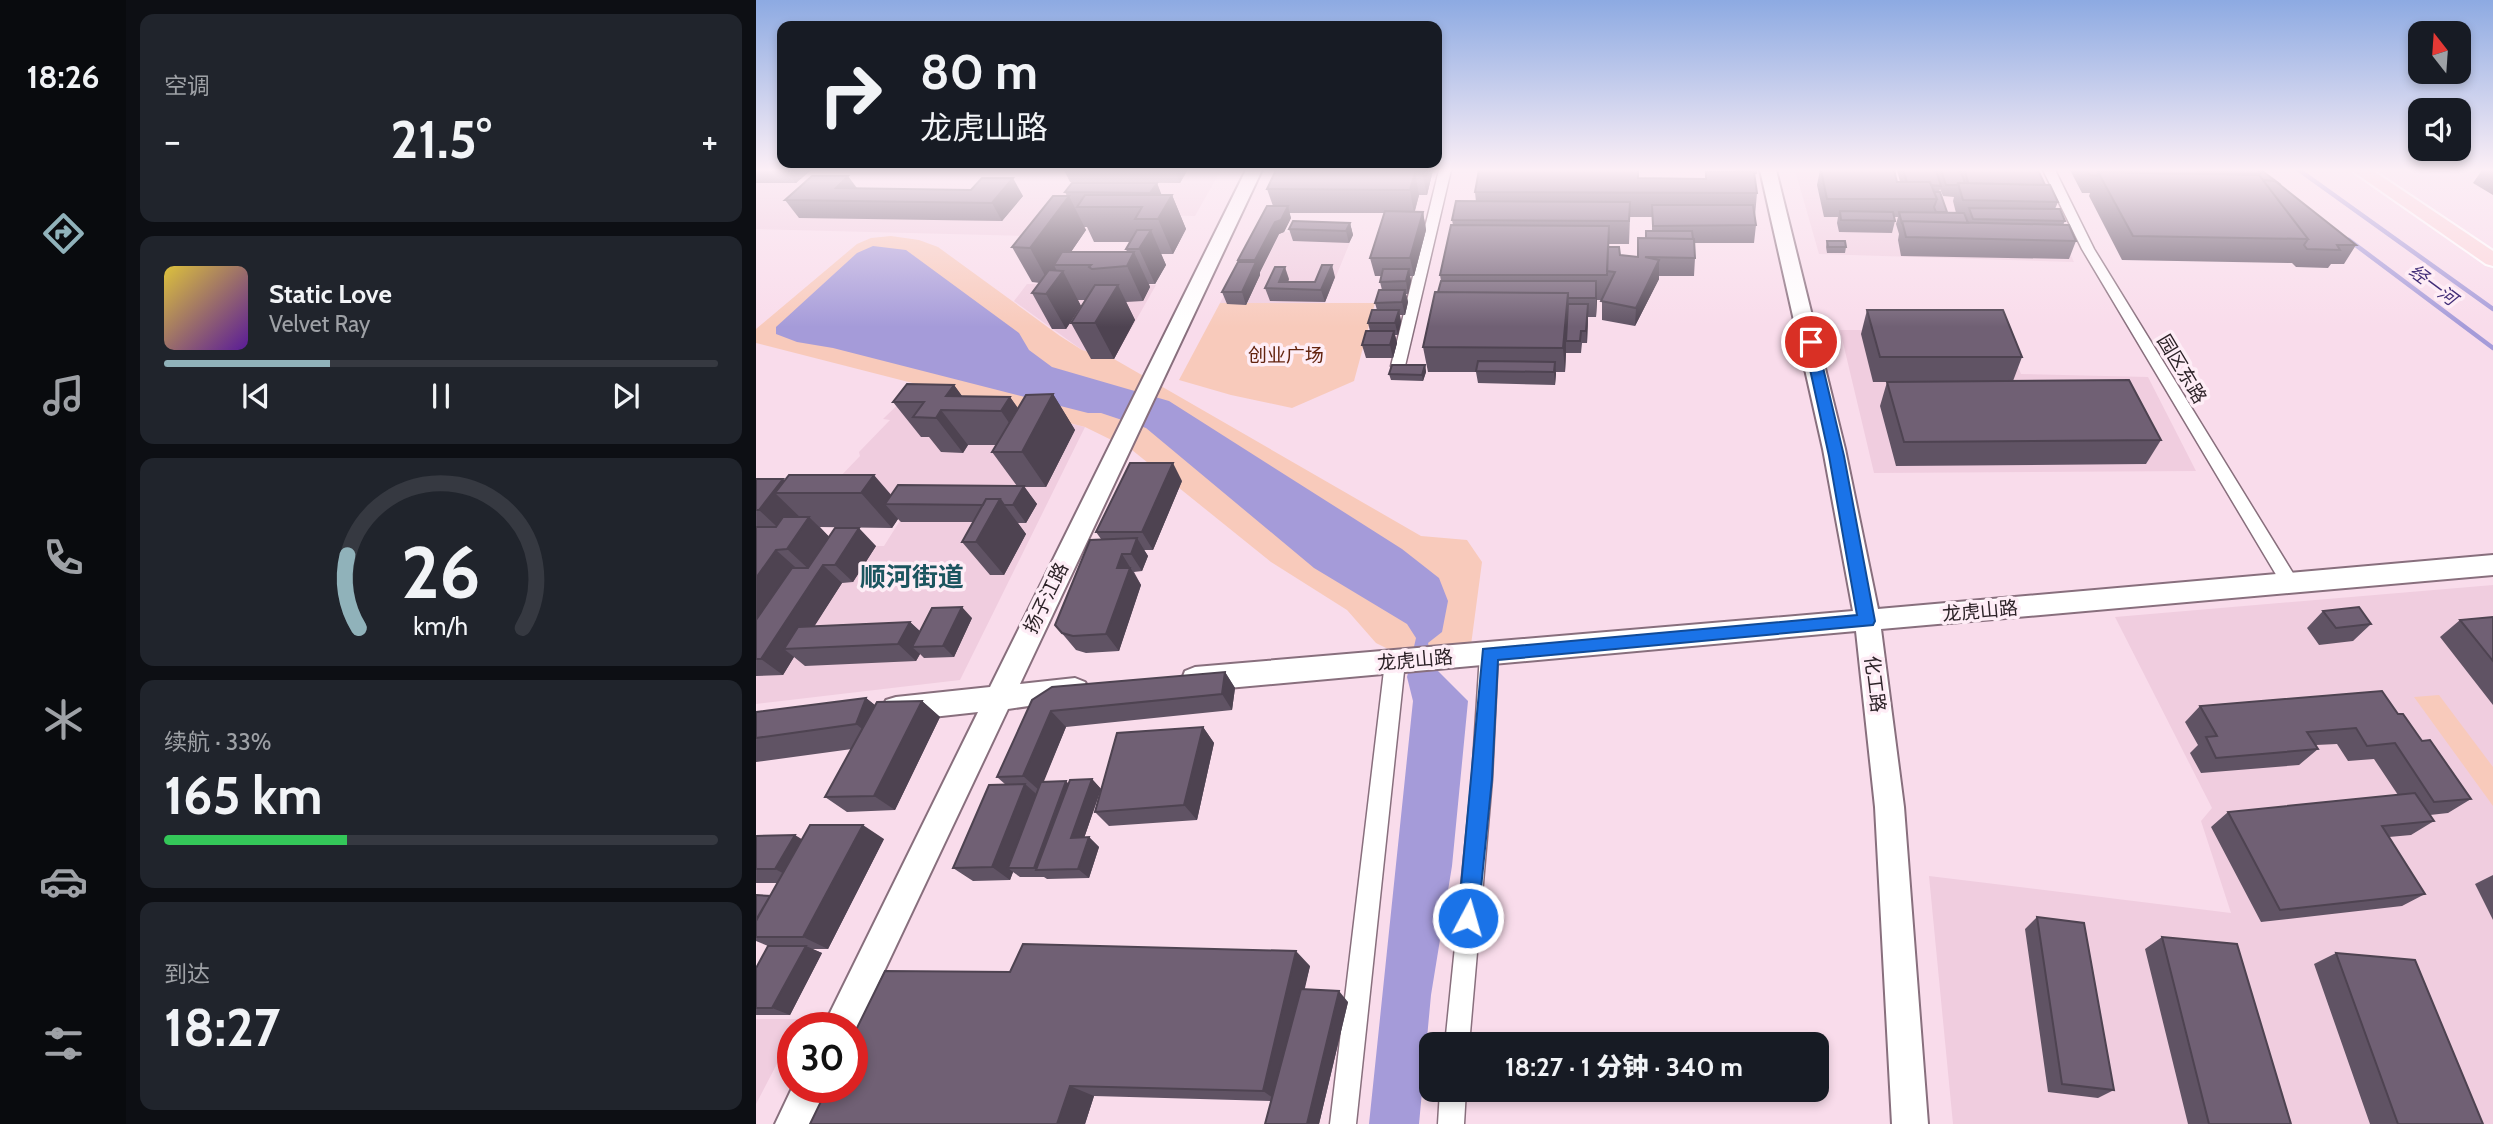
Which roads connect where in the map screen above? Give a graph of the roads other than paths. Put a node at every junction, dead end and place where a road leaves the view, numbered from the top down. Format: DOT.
graph roads {
  1 [pos="1229,222"];
  2 [pos="1432,222"];
  3 [pos="1780,222"];
  4 [pos="2075,222"];
  5 [pos="2438,222"];
  6 [pos="2463,222"];
  7 [pos="2493,242"];
  8 [pos="2493,260"];
  9 [pos="1398,366"];
  10 [pos="2493,565"];
  11 [pos="2290,583"];
  12 [pos="1867,621"];
  13 [pos="1489,654"];
  14 [pos="1395,662"];
  15 [pos="1177,681"];
  16 [pos="1094,688"];
  17 [pos="999,696"];
  18 [pos="866,712"];
  19 [pos="847,1012"];
  20 [pos="1458,1032"];
  21 [pos="1452,1102"];
  22 [pos="803,1103"];
  23 [pos="793,1124"];
  24 [pos="1343,1124"];
  25 [pos="1451,1124"];
  26 [pos="1910,1124"];
  1 -- 17 [label="street, 扬子江路"];
  2 -- 9 [label="street"];
  3 -- 12 [label="street, 化工路"];
  4 -- 11 [label="street, 园区东路"];
  5 -- 8 [label="main road"];
  6 -- 7 [label="main road"];
  10 -- 11 [label="street, 龙虎山路"];
  11 -- 12 [label="street, 龙虎山路"];
  12 -- 13 [label="street, 龙虎山路"];
  12 -- 26 [label="street, 化工路"];
  13 -- 14 [label="street, 龙虎山路"];
  13 -- 20 [label="street"];
  14 -- 15 [label="street, 龙虎山路"];
  14 -- 24 [label="street"];
  16 -- 17 [label="street"];
  17 -- 18 [label="street"];
  17 -- 19 [label="street, 扬子江路"];
  21 -- 25 [label="street"];
  22 -- 23 [label="street"];
}
